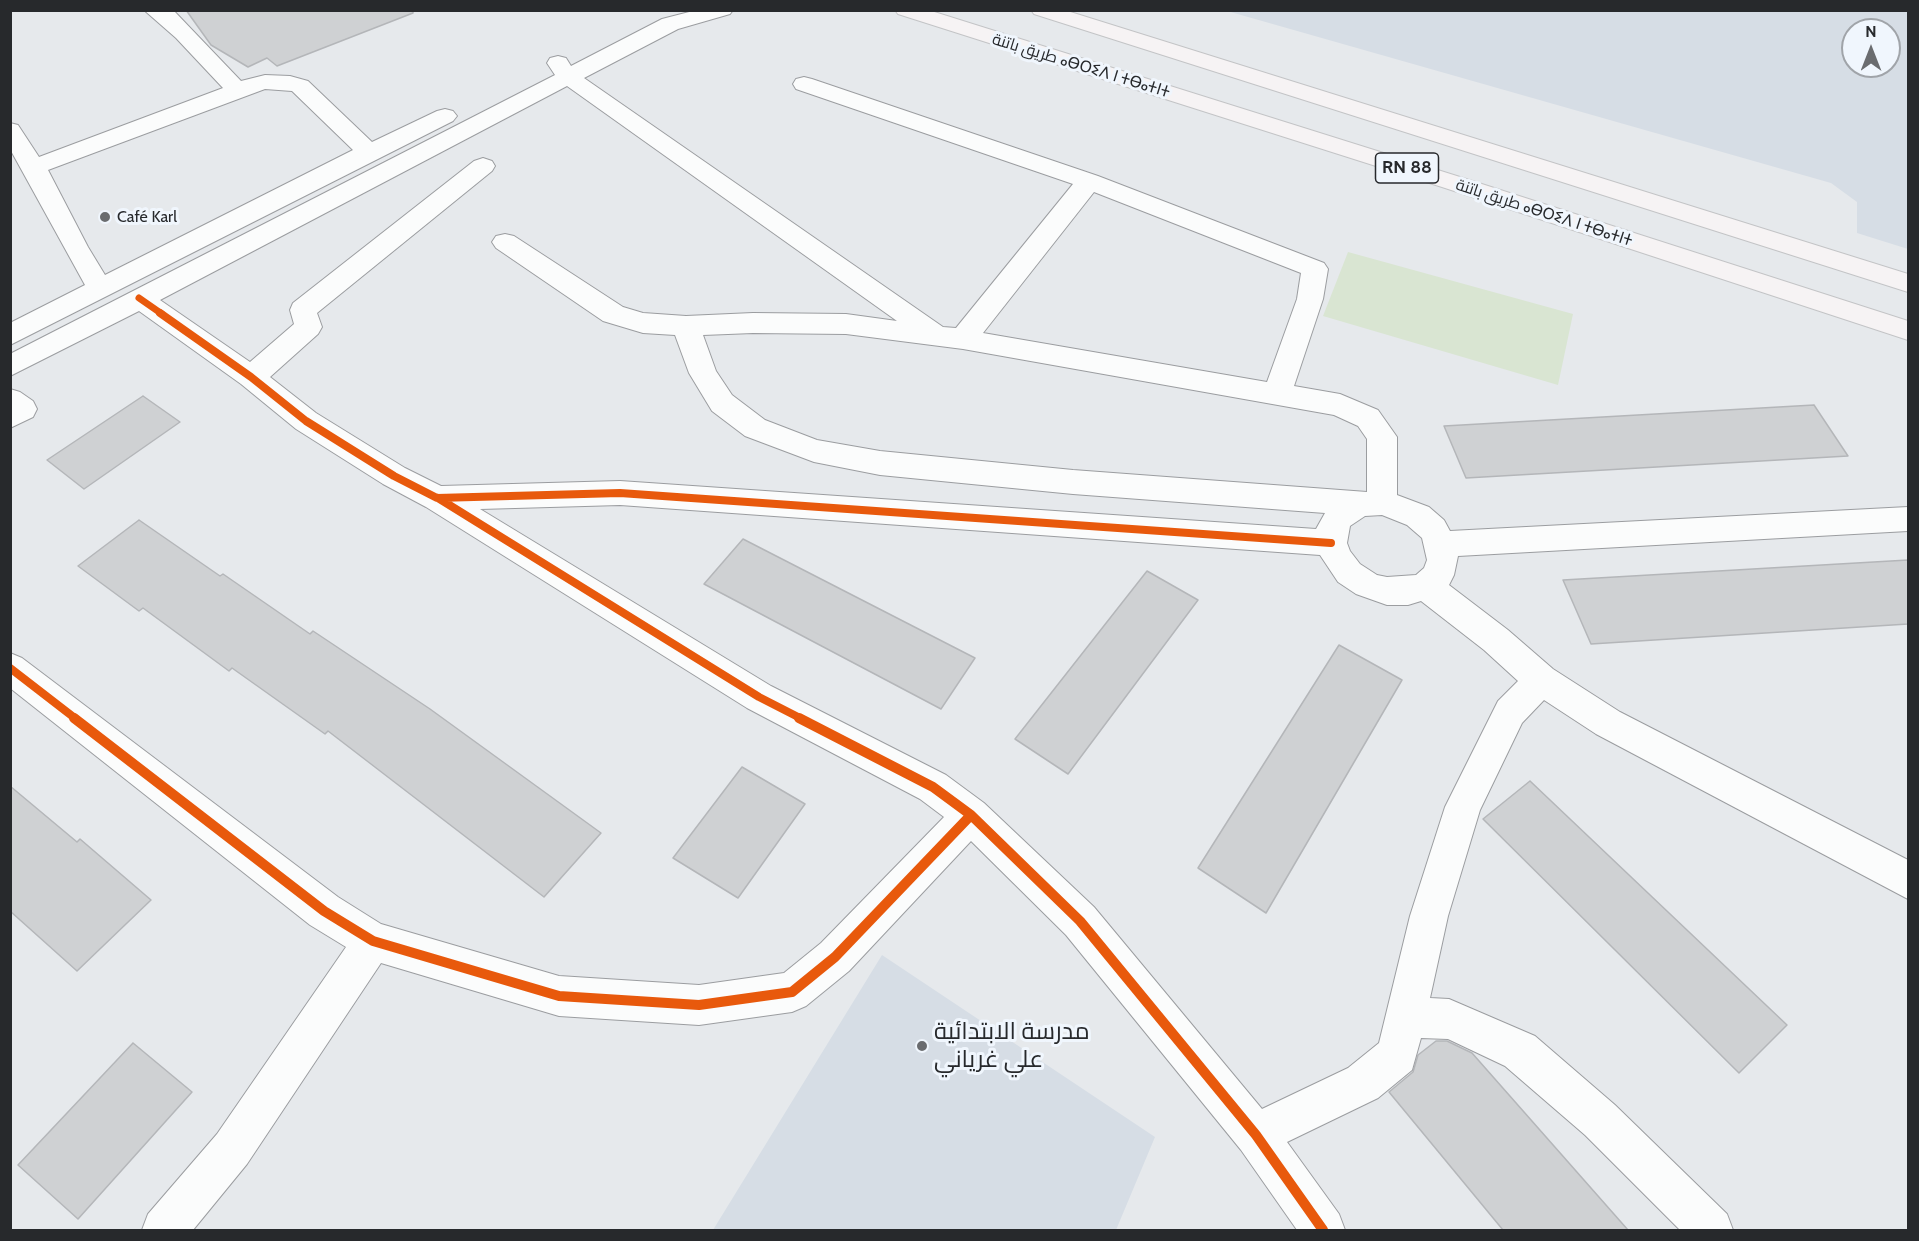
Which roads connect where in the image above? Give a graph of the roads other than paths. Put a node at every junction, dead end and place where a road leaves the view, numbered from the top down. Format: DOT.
graph roads {
  1 [pos="154,10"];
  2 [pos="663,10"];
  3 [pos="723,10"];
  4 [pos="905,10"];
  5 [pos="1041,10"];
  6 [pos="563,70"];
  7 [pos="804,84"];
  8 [pos="237,90"];
  9 [pos="10,130"];
  10 [pos="369,152"];
  11 [pos="483,166"];
  12 [pos="34,167"];
  13 [pos="1089,181"];
  14 [pos="505,242"];
  15 [pos="1908,282"];
  16 [pos="100,288"];
  17 [pos="139,298"];
  18 [pos="686,326"];
  19 [pos="1908,331"];
  20 [pos="10,335"];
  21 [pos="950,337"];
  22 [pos="10,366"];
  23 [pos="251,377"];
  24 [pos="1277,393"];
  25 [pos="10,399"];
  26 [pos="10,417"];
  27 [pos="437,498"];
  28 [pos="1374,504"];
  29 [pos="1908,519"];
  30 [pos="1331,543"];
  31 [pos="1442,544"];
  32 [pos="1426,586"];
  33 [pos="10,668"];
  34 [pos="1542,680"];
  35 [pos="971,815"];
  36 [pos="1908,880"];
  37 [pos="373,940"];
  38 [pos="1408,1017"];
  39 [pos="1256,1135"];
  40 [pos="164,1230"];
  41 [pos="1323,1230"];
  42 [pos="1711,1230"];
  1 -- 8 [label="street"];
  2 -- 6 [label="street"];
  3 -- 6 [label="street"];
  4 -- 19 [label="main road, طريق باتنة ⴰⴱⵔⵉⴷ ⵏ ⵜⴱⴰⵜⵏⵜ / RN 88"];
  5 -- 15 [label="main road, RN 88"];
  6 -- 10 [label="street"];
  6 -- 17 [label="street"];
  6 -- 21 [label="street"];
  7 -- 13 [label="street"];
  8 -- 10 [label="street"];
  8 -- 12 [label="street"];
  9 -- 12 [label="street"];
  10 -- 16 [label="street"];
  11 -- 23 [label="street"];
  12 -- 16 [label="street"];
  13 -- 21 [label="street"];
  13 -- 24 [label="street"];
  14 -- 18 [label="street"];
  16 -- 20 [label="street"];
  17 -- 22 [label="street"];
  17 -- 23 [label="street"];
  18 -- 21 [label="street"];
  18 -- 28 [label="street"];
  21 -- 24 [label="street"];
  23 -- 27 [label="street"];
  24 -- 28 [label="street"];
  25 -- 26 [label="street"];
  27 -- 30 [label="street"];
  27 -- 35 [label="street"];
  28 -- 30 [label="street"];
  28 -- 31 [label="street"];
  29 -- 31 [label="street"];
  30 -- 32 [label="street"];
  31 -- 32 [label="street"];
  32 -- 34 [label="street"];
  33 -- 37 [label="street"];
  34 -- 36 [label="street"];
  34 -- 38 [label="street"];
  35 -- 37 [label="street"];
  35 -- 39 [label="street"];
  37 -- 40 [label="street"];
  38 -- 39 [label="street"];
  38 -- 42 [label="street"];
  39 -- 41 [label="street"];
}
